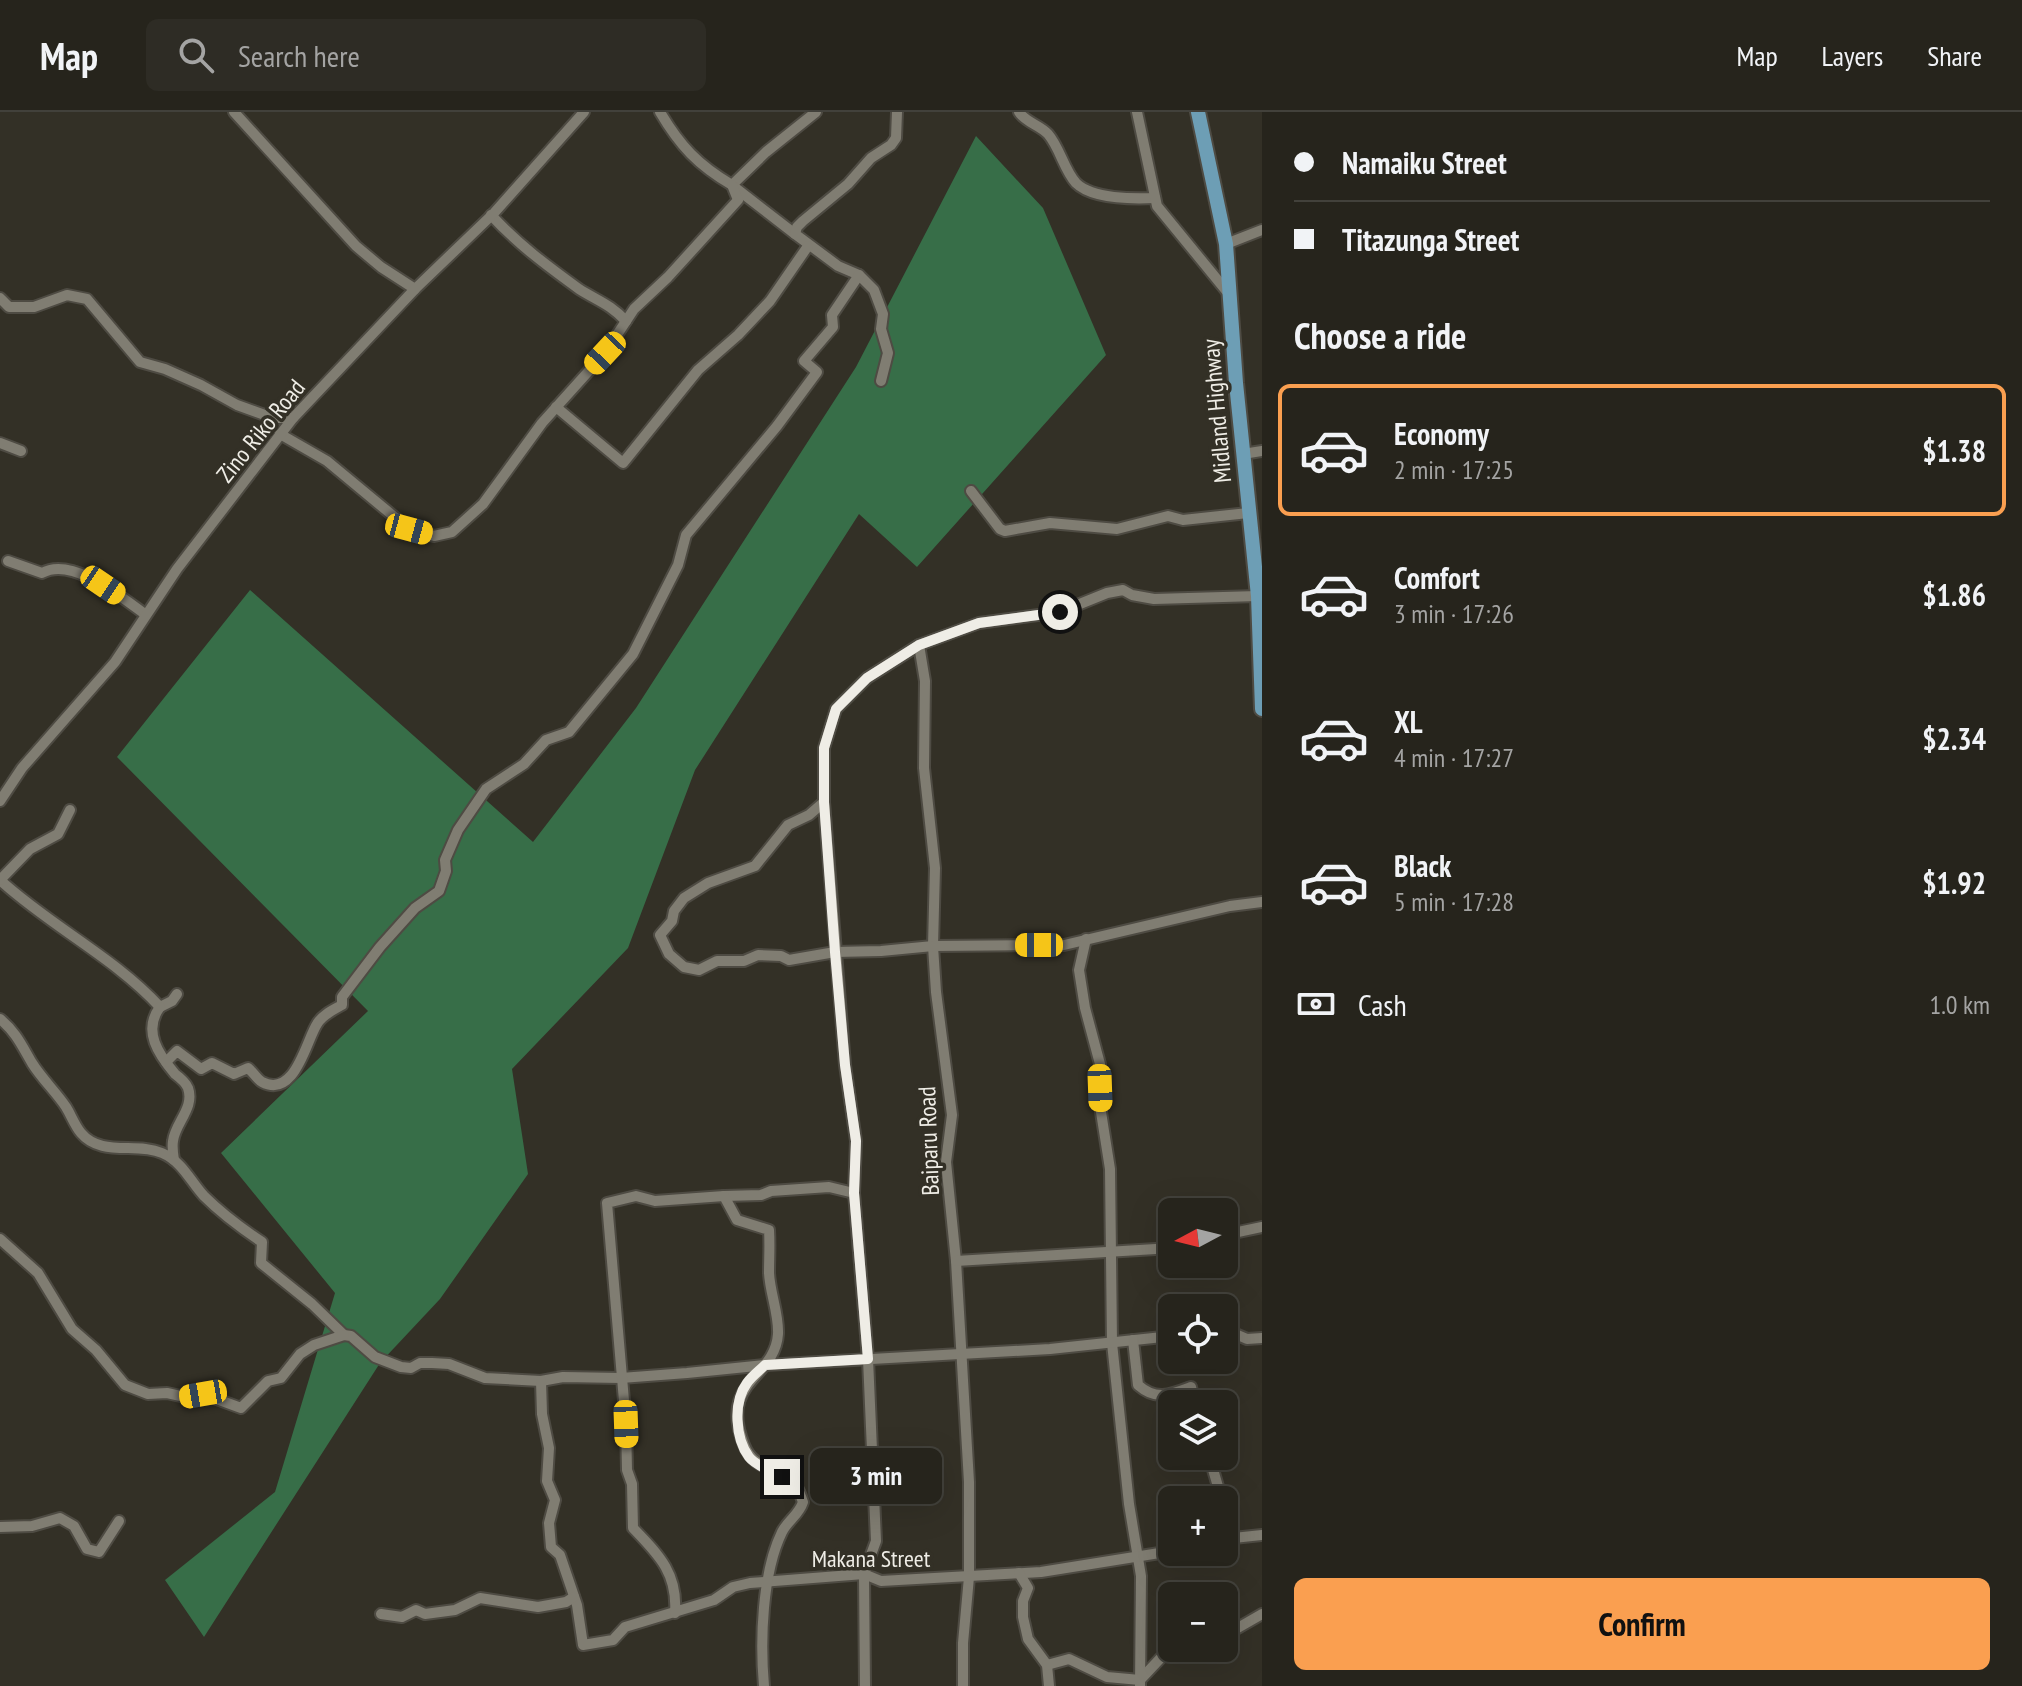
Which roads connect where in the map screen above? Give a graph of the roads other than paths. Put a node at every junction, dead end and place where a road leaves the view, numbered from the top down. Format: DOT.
graph roads {
  1 [pos="234,112"];
  2 [pos="584,112"];
  3 [pos="660,112"];
  4 [pos="816,112"];
  5 [pos="897,112"];
  6 [pos="1019,112"];
  7 [pos="1137,112"];
  8 [pos="1198,112"];
  9 [pos="732,185"];
  10 [pos="1155,198"];
  11 [pos="491,215"];
  12 [pos="1262,230"];
  13 [pos="795,234"];
  14 [pos="1226,244"];
  15 [pos="808,246"];
  16 [pos="859,275"];
  17 [pos="415,289"];
  18 [pos="1229,294"];
  19 [pos="0,298"];
  20 [pos="4,311"];
  21 [pos="626,321"];
  22 [pos="881,381"];
  23 [pos="556,407"];
  24 [pos="293,418"];
  25 [pos="280,434"];
  26 [pos="0,443"];
  27 [pos="21,451"];
  28 [pos="1262,451"];
  29 [pos="1243,454"];
  30 [pos="971,491"];
  31 [pos="1248,513"];
  32 [pos="8,561"];
  33 [pos="1258,596"];
  34 [pos="145,614"];
  35 [pos="919,645"];
  36 [pos="1260,666"];
  37 [pos="1262,709"];
  38 [pos="0,801"];
  39 [pos="824,802"];
  40 [pos="70,810"];
  41 [pos="0,880"];
  42 [pos="1262,902"];
  43 [pos="1086,939"];
  44 [pos="933,946"];
  45 [pos="835,952"];
  46 [pos="177,994"];
  47 [pos="160,1007"];
  48 [pos="0,1019"];
  49 [pos="166,1062"];
  50 [pos="174,1160"];
  51 [pos="854,1193"];
  52 [pos="724,1196"];
  53 [pos="1262,1227"];
  54 [pos="1238,1232"];
  55 [pos="0,1239"];
  56 [pos="1158,1249"];
  57 [pos="1113,1253"];
  58 [pos="956,1261"];
  59 [pos="344,1335"];
  60 [pos="1238,1335"];
  61 [pos="1158,1337"];
  62 [pos="1262,1338"];
  63 [pos="1133,1340"];
  64 [pos="1112,1343"];
  65 [pos="960,1353"];
  66 [pos="868,1359"];
  67 [pos="765,1365"];
  68 [pos="621,1378"];
  69 [pos="541,1381"];
  70 [pos="1158,1396"];
  71 [pos="119,1521"];
  72 [pos="0,1527"];
  73 [pos="1262,1535"];
  74 [pos="1238,1537"];
  75 [pos="1158,1554"];
  76 [pos="1138,1558"];
  77 [pos="1019,1573"];
  78 [pos="864,1574"];
  79 [pos="969,1577"];
  80 [pos="768,1583"];
  81 [pos="574,1597"];
  82 [pos="675,1613"];
  83 [pos="381,1614"];
  84 [pos="1262,1614"];
  85 [pos="1238,1628"];
  86 [pos="1158,1662"];
  87 [pos="1047,1665"];
  88 [pos="1140,1683"];
  89 [pos="764,1686"];
  90 [pos="865,1686"];
  91 [pos="963,1686"];
  92 [pos="1049,1686"];
  1 -- 17 [label="street"];
  2 -- 11 [label="street, Zino Riko Road"];
  3 -- 9 [label="street"];
  4 -- 9 [label="street"];
  5 -- 13 [label="street"];
  6 -- 10 [label="street"];
  7 -- 10 [label="street"];
  8 -- 14 [label="main road, Midland Highway"];
  9 -- 13 [label="street"];
  9 -- 21 [label="street"];
  10 -- 18 [label="street"];
  11 -- 17 [label="street, Zino Riko Road"];
  11 -- 21 [label="street"];
  12 -- 14 [label="street"];
  13 -- 15 [label="street"];
  14 -- 18 [label="main road, Midland Highway"];
  15 -- 16 [label="street"];
  15 -- 23 [label="street"];
  16 -- 22 [label="street"];
  16 -- 49 [label="street"];
  17 -- 24 [label="street, Zino Riko Road"];
  18 -- 29 [label="main road, Midland Highway"];
  19 -- 20 [label="street"];
  20 -- 24 [label="street"];
  21 -- 23 [label="street"];
  23 -- 25 [label="street"];
  24 -- 25 [label="street, Zino Riko Road"];
  25 -- 34 [label="street, Zino Riko Road"];
  26 -- 27 [label="street"];
  28 -- 29 [label="street"];
  29 -- 31 [label="main road, Midland Highway"];
  30 -- 31 [label="street"];
  31 -- 33 [label="main road, Midland Highway"];
  32 -- 34 [label="street"];
  33 -- 35 [label="street"];
  33 -- 36 [label="main road, Midland Highway"];
  34 -- 38 [label="street, Zino Riko Road"];
  35 -- 39 [label="street"];
  35 -- 44 [label="street, Baiparu Road"];
  36 -- 37 [label="main road, Midland Highway"];
  39 -- 45 [label="street"];
  39 -- 45 [label="street"];
  40 -- 41 [label="street"];
  41 -- 47 [label="street"];
  42 -- 43 [label="street"];
  43 -- 44 [label="street"];
  43 -- 57 [label="street"];
  44 -- 45 [label="street"];
  44 -- 58 [label="street, Baiparu Road"];
  45 -- 51 [label="street"];
  46 -- 47 [label="street"];
  47 -- 49 [label="street"];
  48 -- 50 [label="street"];
  49 -- 50 [label="street"];
  50 -- 59 [label="street"];
  51 -- 52 [label="street"];
  51 -- 66 [label="street"];
  52 -- 67 [label="street"];
  52 -- 68 [label="street"];
  53 -- 54 [label="street"];
  55 -- 59 [label="street"];
  56 -- 57 [label="street"];
  57 -- 58 [label="street"];
  57 -- 64 [label="street"];
  58 -- 65 [label="street, Baiparu Road"];
  59 -- 69 [label="street"];
  60 -- 62 [label="street"];
  61 -- 63 [label="street"];
  63 -- 64 [label="street"];
  63 -- 70 [label="street"];
  64 -- 65 [label="street"];
  64 -- 76 [label="street"];
  65 -- 66 [label="street"];
  65 -- 79 [label="street, Baiparu Road"];
  66 -- 67 [label="street"];
  66 -- 78 [label="street"];
  67 -- 68 [label="street"];
  67 -- 80 [label="street"];
  68 -- 69 [label="street"];
  68 -- 82 [label="street"];
  69 -- 81 [label="street"];
  71 -- 72 [label="street"];
  73 -- 74 [label="street"];
  75 -- 76 [label="street, Makana Street"];
  76 -- 77 [label="street, Makana Street"];
  76 -- 88 [label="street"];
  77 -- 79 [label="street, Makana Street"];
  77 -- 87 [label="street"];
  78 -- 79 [label="street, Makana Street"];
  78 -- 80 [label="street, Makana Street"];
  78 -- 90 [label="street"];
  79 -- 91 [label="street, Baiparu Road"];
  80 -- 82 [label="street, Makana Street"];
  80 -- 89 [label="street"];
  81 -- 82 [label="street, Makana Street"];
  81 -- 83 [label="street"];
  84 -- 85 [label="street"];
  86 -- 88 [label="street"];
  87 -- 88 [label="street"];
  87 -- 92 [label="street"];
}
